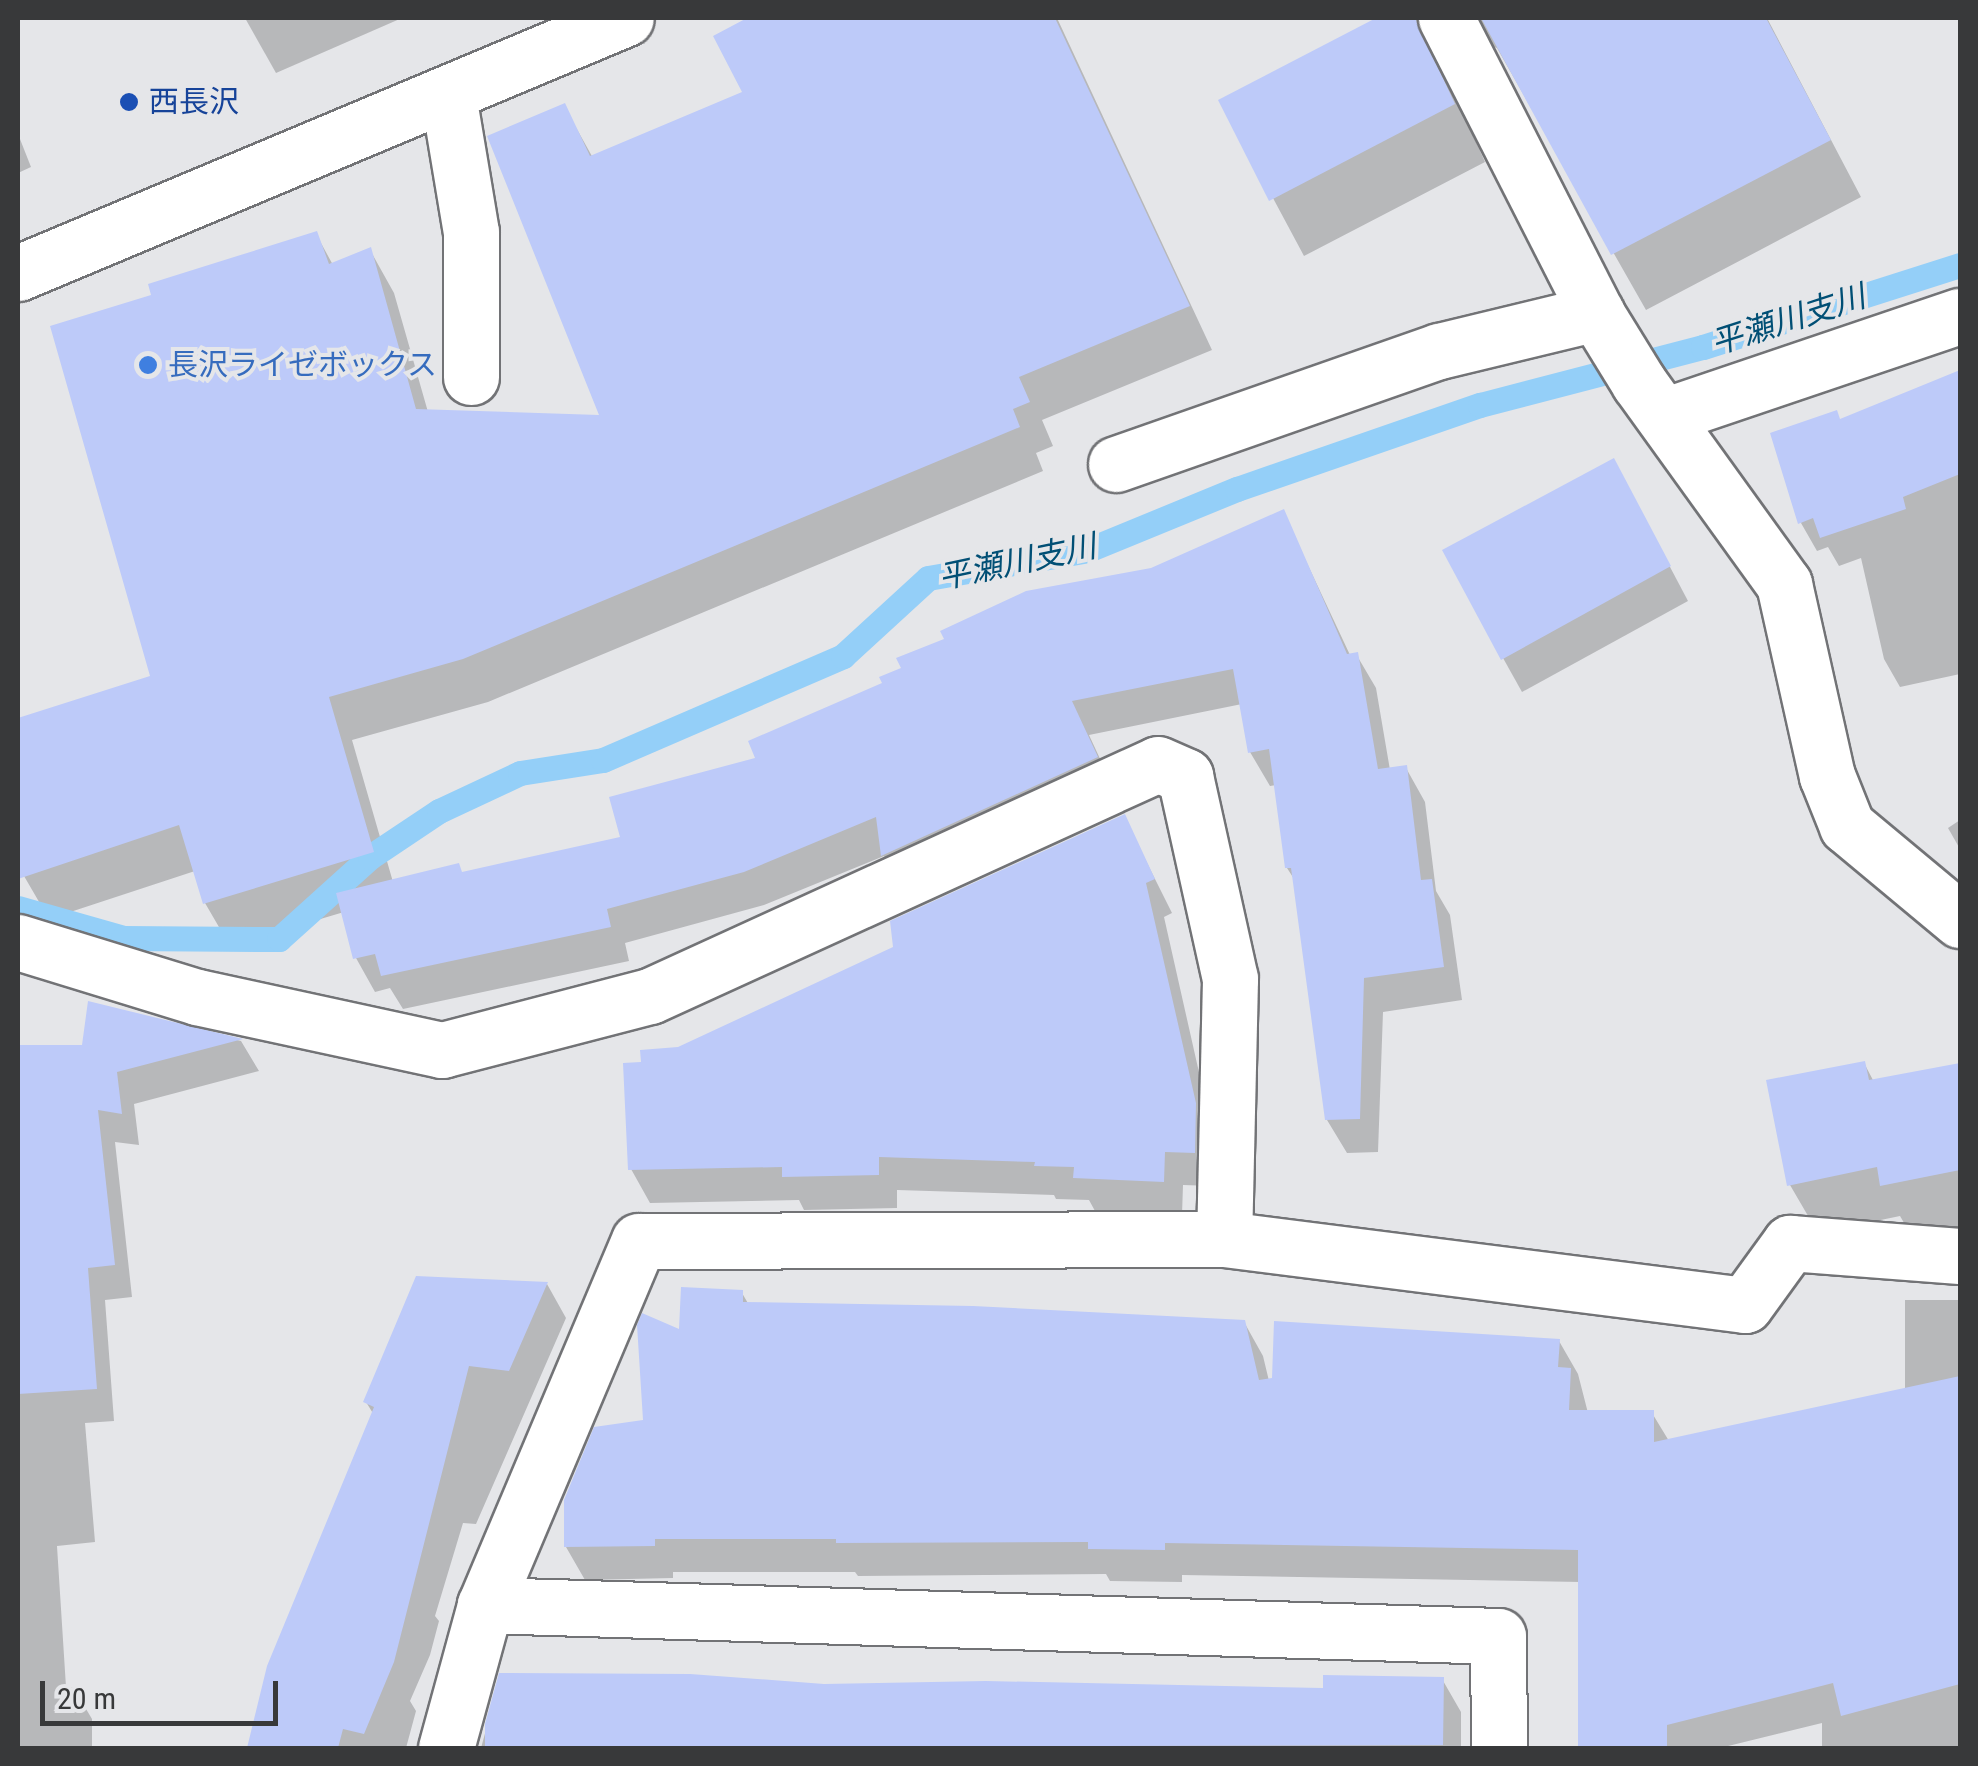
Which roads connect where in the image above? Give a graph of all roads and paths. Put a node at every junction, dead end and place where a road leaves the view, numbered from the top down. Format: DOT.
graph roads {
  1 [pos="626,18"];
  2 [pos="1446,18"];
  3 [pos="448,95"];
  4 [pos="18,273"];
  5 [pos="1960,316"];
  6 [pos="1629,363"];
  7 [pos="471,377"];
  8 [pos="1116,464"];
  9 [pos="1960,920"];
  10 [pos="18,942"];
  11 [pos="1224,1239"];
  12 [pos="1960,1256"];
  13 [pos="485,1606"];
  14 [pos="446,1748"];
  15 [pos="1499,1748"];
  1 -- 3 [label="street"];
  2 -- 6 [label="street"];
  3 -- 4 [label="street"];
  3 -- 7 [label="street"];
  5 -- 6 [label="street"];
  6 -- 8 [label="street"];
  6 -- 9 [label="street"];
  10 -- 11 [label="street"];
  11 -- 12 [label="street"];
  11 -- 13 [label="street"];
  13 -- 14 [label="street"];
  13 -- 15 [label="street"];
}
